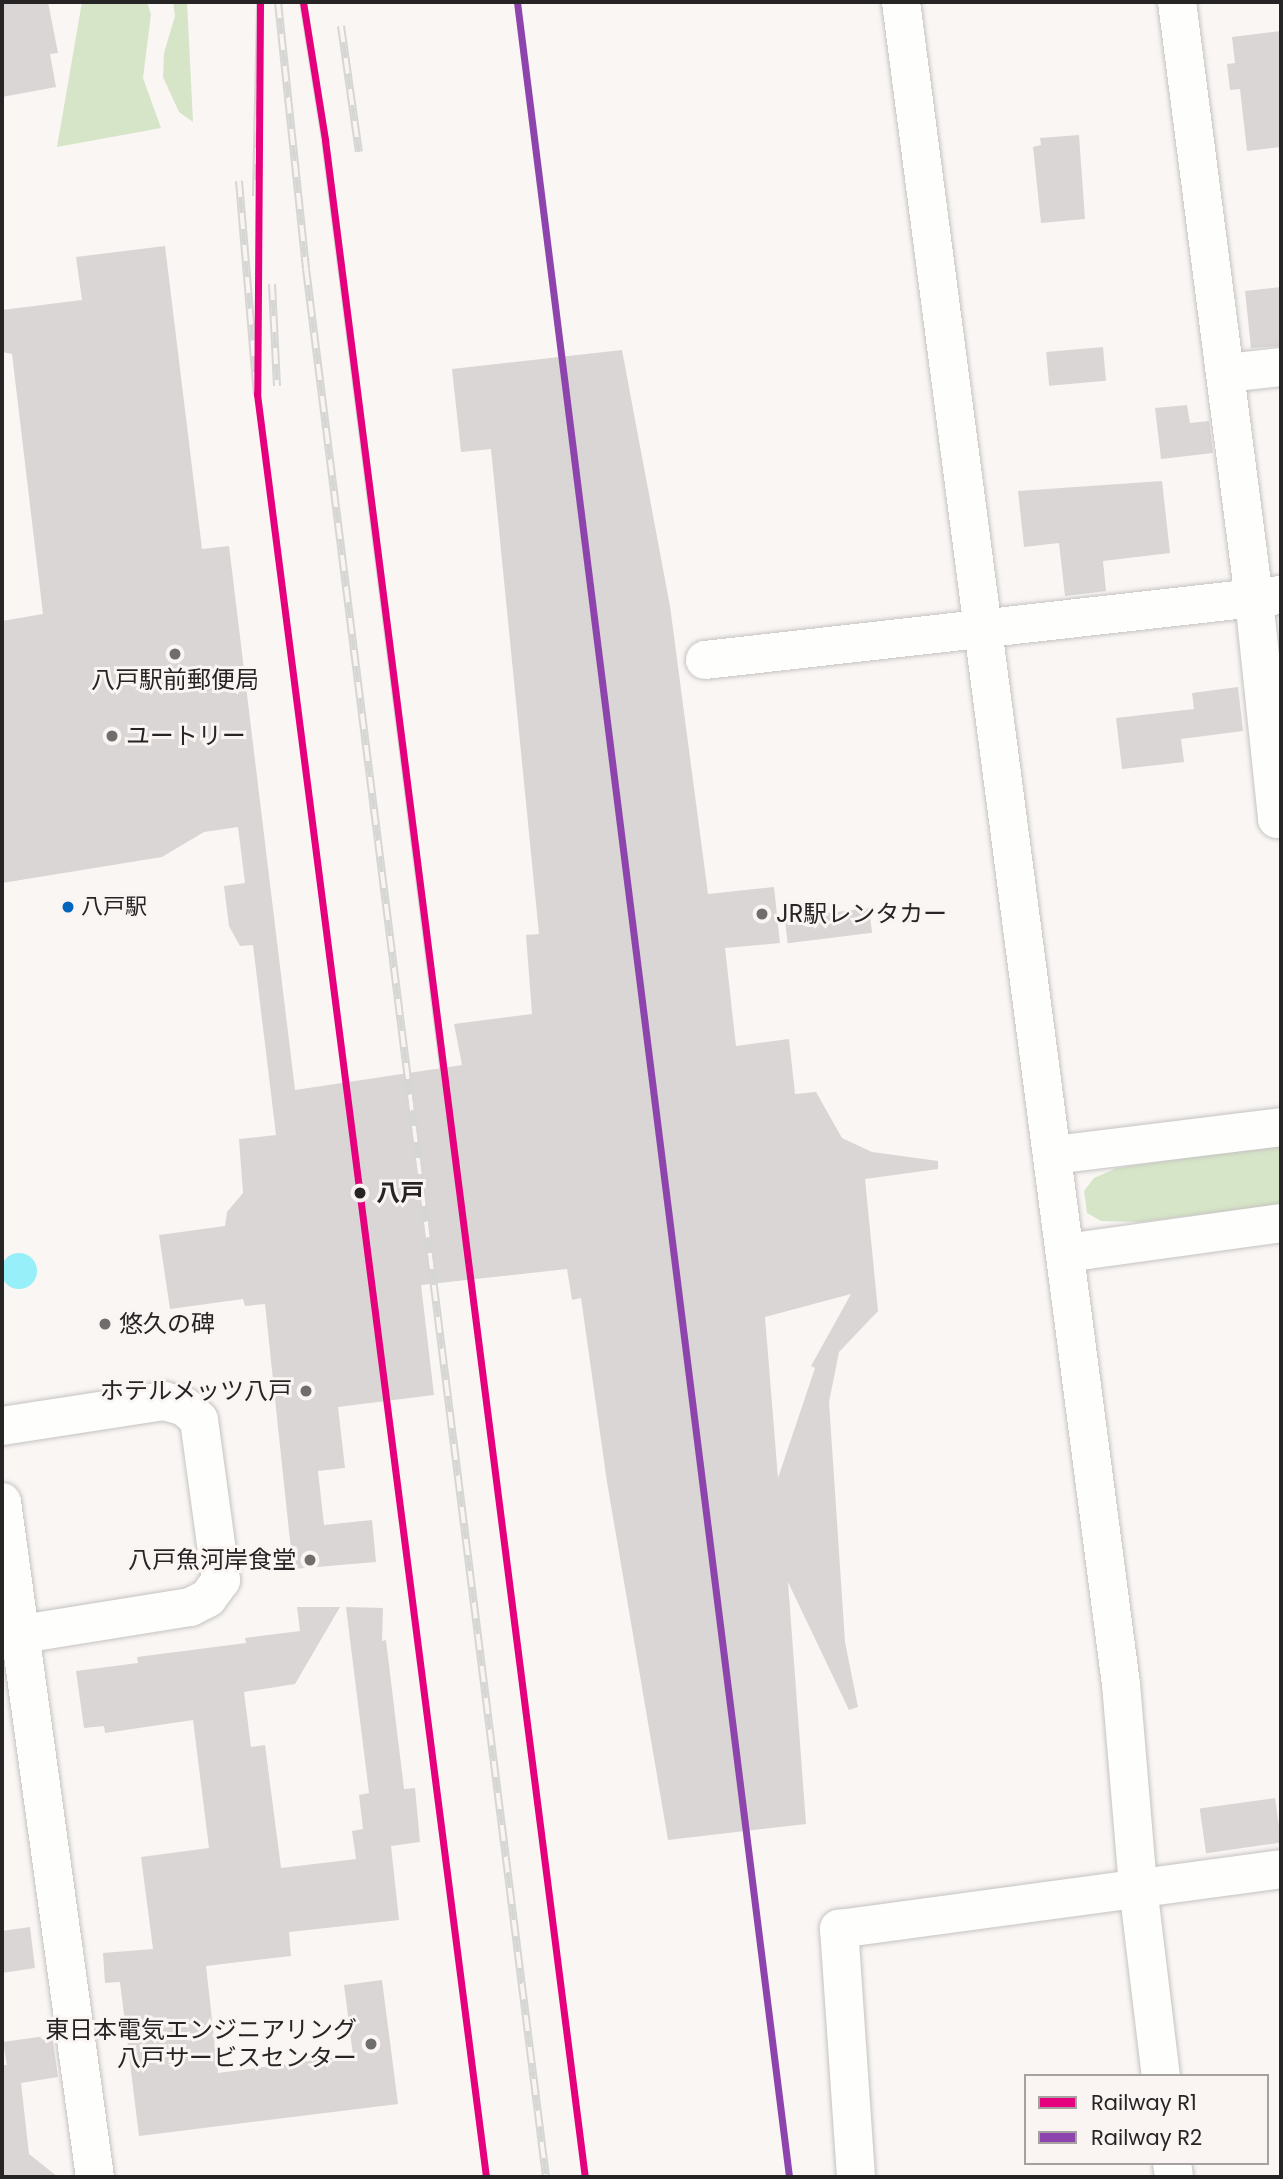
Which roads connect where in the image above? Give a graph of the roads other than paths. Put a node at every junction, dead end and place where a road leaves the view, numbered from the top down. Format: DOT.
graph roads {
  1 [pos="901,2"];
  2 [pos="1177,2"];
  3 [pos="1281,367"];
  4 [pos="1226,373"];
  5 [pos="1268,597"];
  6 [pos="982,629"];
  7 [pos="705,660"];
  8 [pos="1281,818"];
  9 [pos="1281,1127"];
  10 [pos="1054,1155"];
  11 [pos="1281,1223"];
  12 [pos="1066,1253"];
  13 [pos="2,1426"];
  14 [pos="2,1503"];
  15 [pos="16,1646"];
  16 [pos="1281,1869"];
  17 [pos="1138,1887"];
  18 [pos="1161,2074"];
  19 [pos="95,2177"];
  20 [pos="856,2177"];
  1 -- 6 [label="street"];
  2 -- 4 [label="street"];
  3 -- 4 [label="street"];
  4 -- 5 [label="street"];
  5 -- 6 [label="street"];
  5 -- 8 [label="street"];
  6 -- 7 [label="street"];
  6 -- 10 [label="street"];
  9 -- 10 [label="street"];
  10 -- 12 [label="street"];
  11 -- 12 [label="street"];
  12 -- 17 [label="street"];
  13 -- 15 [label="street"];
  14 -- 15 [label="street"];
  15 -- 19 [label="street"];
  16 -- 17 [label="street"];
  17 -- 18 [label="street"];
  17 -- 20 [label="street"];
}
